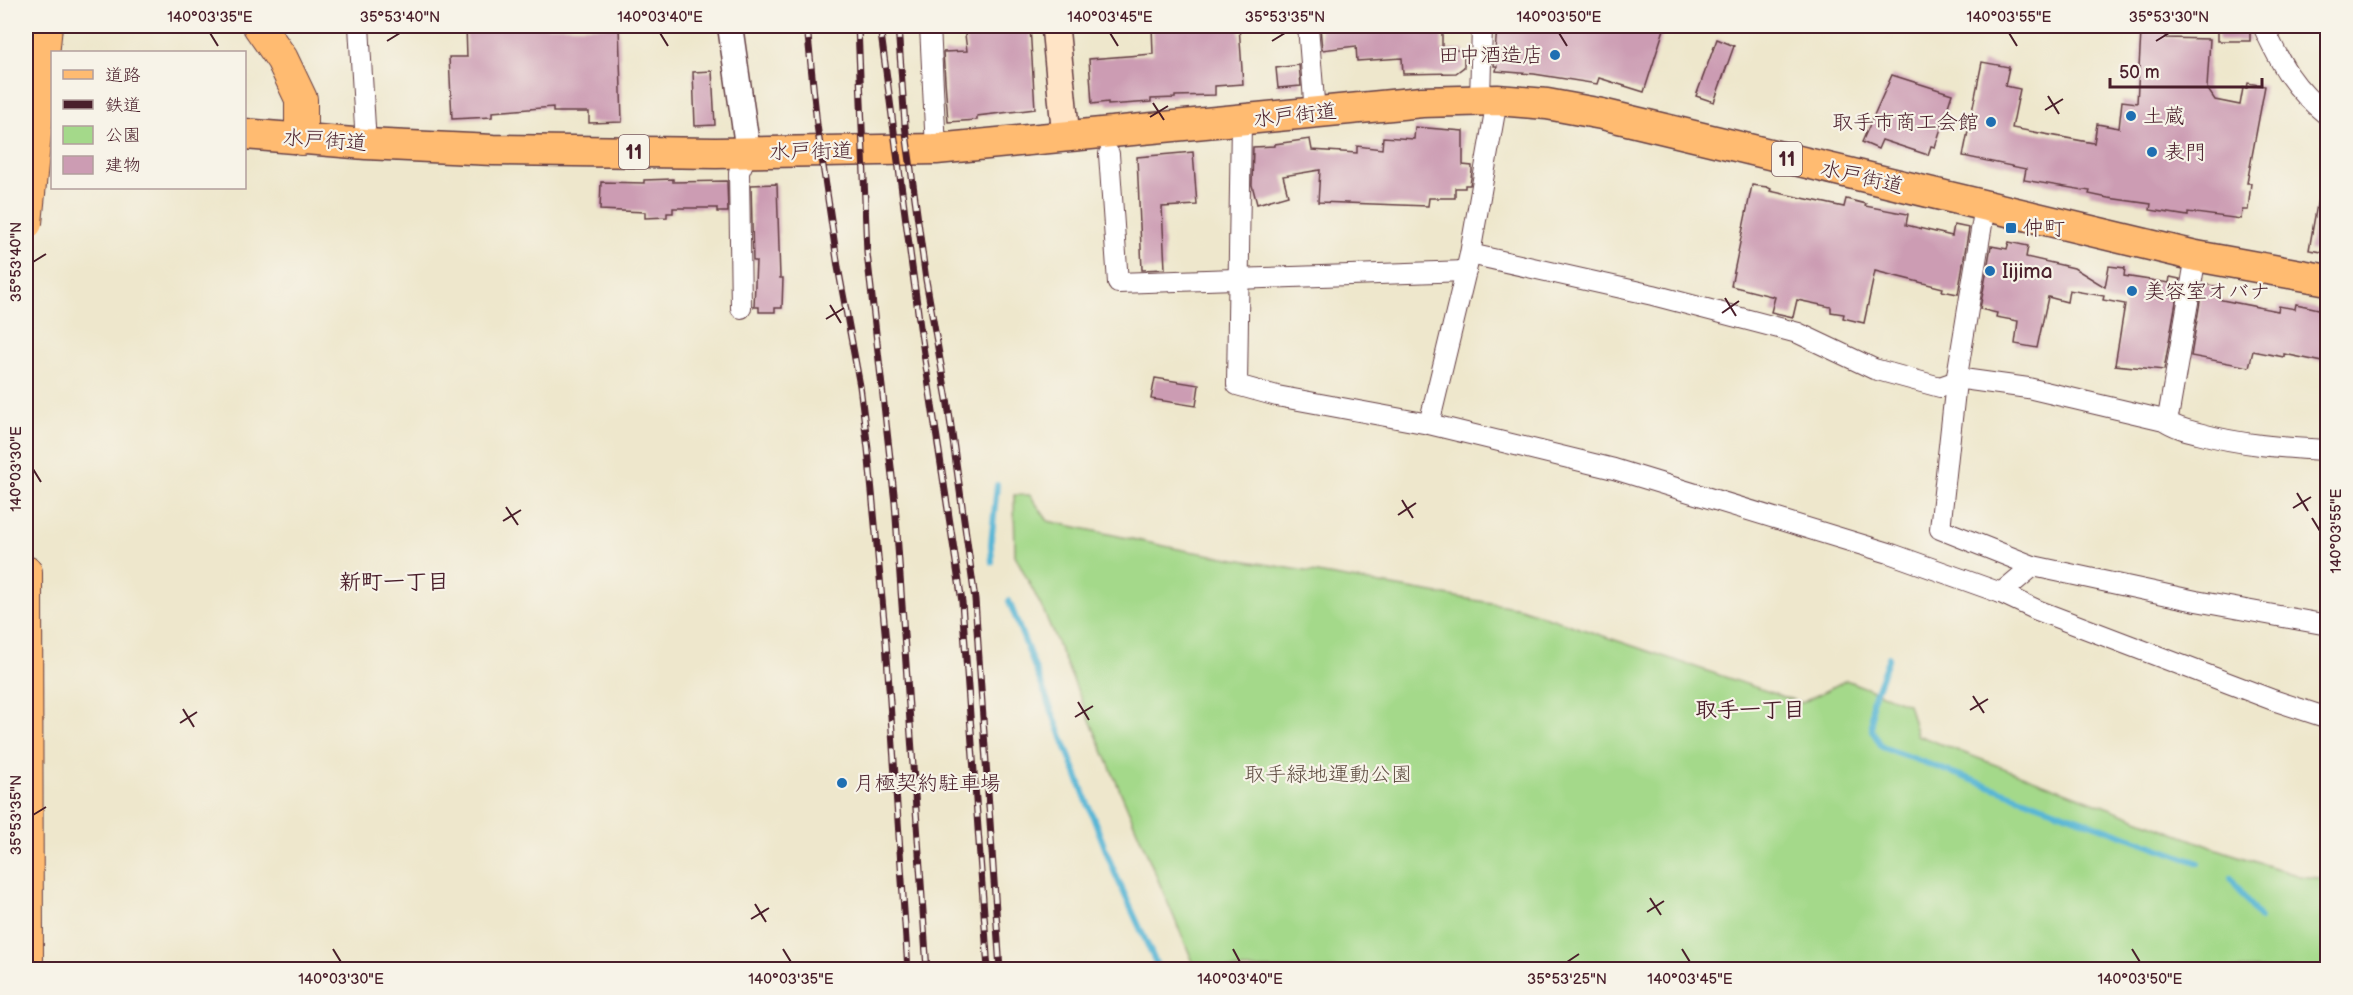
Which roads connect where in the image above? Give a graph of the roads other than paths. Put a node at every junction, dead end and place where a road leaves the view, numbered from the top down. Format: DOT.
graph roads {
  1 [pos="46,26"];
  2 [pos="259,26"];
  3 [pos="358,26"];
  4 [pos="730,26"];
  5 [pos="930,26"];
  6 [pos="1054,26"];
  7 [pos="1308,26"];
  8 [pos="1482,26"];
  9 [pos="2263,26"];
  10 [pos="1489,99"];
  11 [pos="26,108"];
  12 [pos="51,111"];
  13 [pos="1315,113"];
  14 [pos="2328,117"];
  15 [pos="1241,121"];
  16 [pos="246,134"];
  17 [pos="1066,137"];
  18 [pos="301,139"];
  19 [pos="366,144"];
  20 [pos="936,149"];
  21 [pos="748,152"];
  22 [pos="1109,154"];
  23 [pos="1986,206"];
  24 [pos="26,223"];
  25 [pos="2196,256"];
  26 [pos="1468,263"];
  27 [pos="1237,279"];
  28 [pos="2328,280"];
  29 [pos="741,308"];
  30 [pos="1956,382"];
  31 [pos="2164,420"];
  32 [pos="1429,424"];
  33 [pos="2328,450"];
  34 [pos="2033,566"];
  35 [pos="26,572"];
  36 [pos="2001,593"];
  37 [pos="2328,625"];
  38 [pos="2328,718"];
  39 [pos="27,969"];
  1 -- 24 [label="highway, bridge"];
  2 -- 18 [label="highway"];
  3 -- 19 [label="street"];
  4 -- 21 [label="street"];
  5 -- 20 [label="street"];
  6 -- 17 [label="main road"];
  7 -- 13 [label="street"];
  8 -- 10 [label="street"];
  9 -- 14 [label="street"];
  10 -- 13 [label="main road, 水戸街道 / 11"];
  10 -- 23 [label="main road, 水戸街道 / 11"];
  10 -- 26 [label="street"];
  11 -- 12 [label="main road"];
  13 -- 15 [label="main road, 水戸街道 / 11"];
  15 -- 17 [label="main road, 水戸街道 / 11"];
  15 -- 27 [label="street"];
  16 -- 18 [label="main road, 水戸街道 / 11"];
  17 -- 20 [label="main road, 水戸街道 / 11"];
  18 -- 19 [label="main road, 水戸街道 / 11"];
  19 -- 21 [label="main road, 水戸街道 / 11"];
  20 -- 21 [label="main road, 水戸街道 / 11"];
  21 -- 29 [label="street"];
  22 -- 27 [label="street"];
  23 -- 25 [label="main road, 水戸街道 / 11"];
  23 -- 30 [label="street"];
  25 -- 28 [label="main road, 水戸街道 / 11"];
  25 -- 31 [label="street"];
  26 -- 27 [label="street"];
  26 -- 30 [label="street"];
  26 -- 32 [label="street"];
  27 -- 32 [label="street"];
  30 -- 31 [label="street"];
  30 -- 34 [label="street"];
  31 -- 33 [label="street"];
  32 -- 36 [label="street"];
  34 -- 36 [label="street"];
  34 -- 37 [label="street"];
  35 -- 39 [label="highway"];
  36 -- 38 [label="street"];
}
